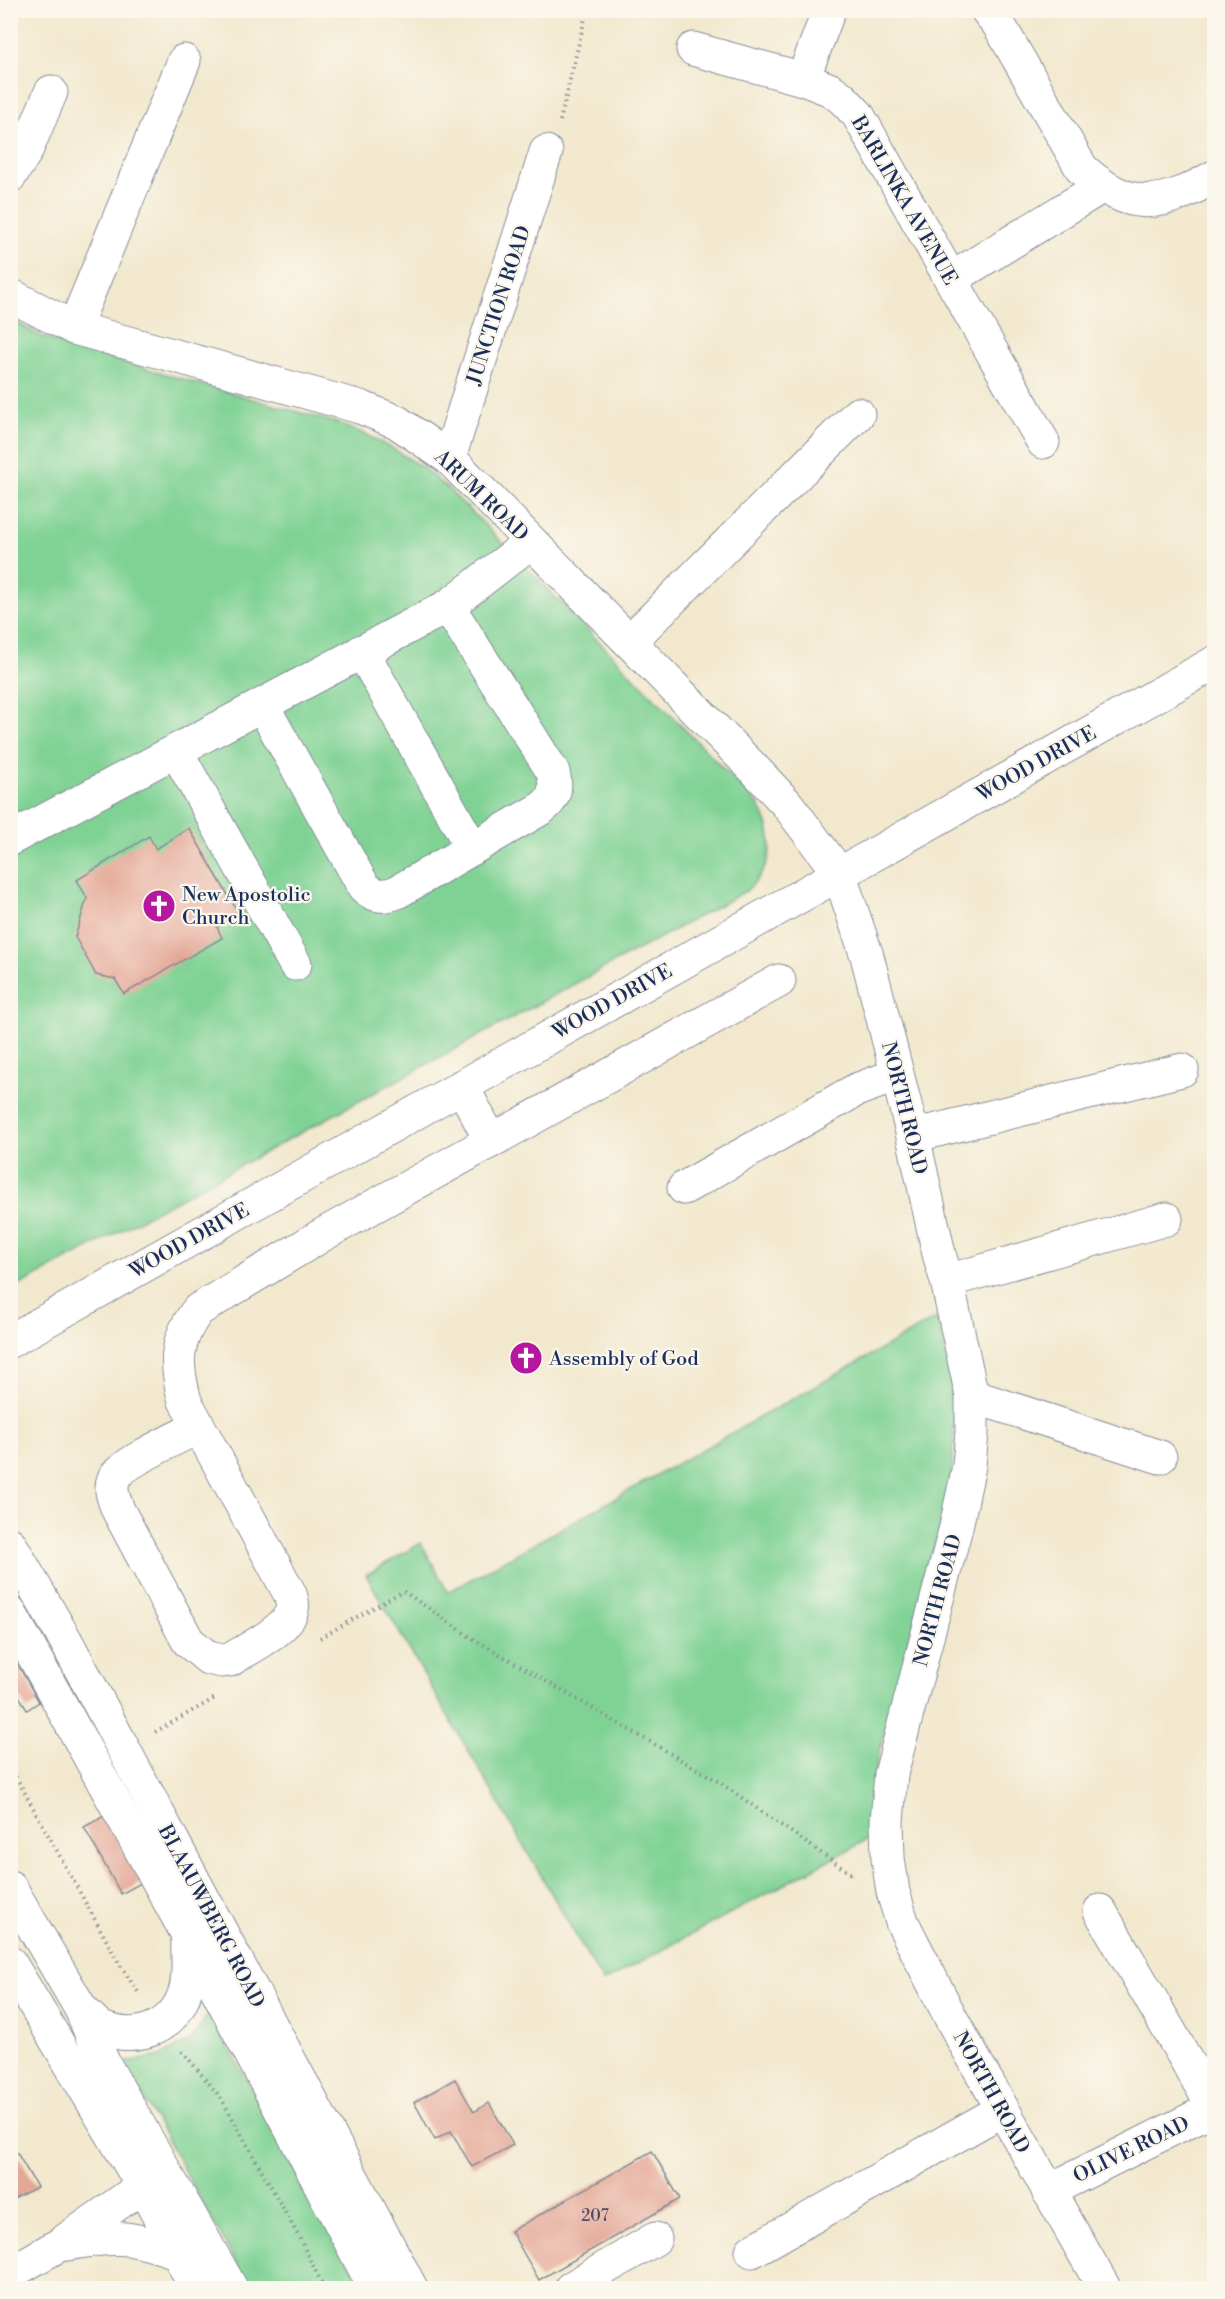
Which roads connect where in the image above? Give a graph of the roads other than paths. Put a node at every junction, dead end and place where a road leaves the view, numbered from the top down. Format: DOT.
graph roads {
  1 [pos="829,10"];
  2 [pos="987,10"];
  3 [pos="693,49"];
  4 [pos="184,61"];
  5 [pos="803,79"];
  6 [pos="51,92"];
  7 [pos="546,152"];
  8 [pos="10,176"];
  9 [pos="1215,177"];
  10 [pos="1101,187"];
  11 [pos="951,279"];
  12 [pos="10,295"];
  13 [pos="74,328"];
  14 [pos="858,414"];
  15 [pos="1042,442"];
  16 [pos="449,458"];
  17 [pos="531,542"];
  18 [pos="448,606"];
  19 [pos="630,641"];
  20 [pos="362,651"];
  21 [pos="1215,663"];
  22 [pos="262,705"];
  23 [pos="176,751"];
  24 [pos="10,839"];
  25 [pos="472,848"];
  26 [pos="839,873"];
  27 [pos="295,964"];
  28 [pos="779,981"];
  29 [pos="1182,1070"];
  30 [pos="897,1075"];
  31 [pos="462,1086"];
  32 [pos="913,1136"];
  33 [pos="491,1141"];
  34 [pos="684,1188"];
  35 [pos="1166,1219"];
  36 [pos="947,1281"];
  37 [pos="10,1341"];
  38 [pos="972,1396"];
  39 [pos="198,1427"];
  40 [pos="1160,1457"];
  41 [pos="10,1544"];
  42 [pos="10,1613"];
  43 [pos="10,1887"];
  44 [pos="1100,1911"];
  45 [pos="188,1935"];
  46 [pos="10,1963"];
  47 [pos="81,2009"];
  48 [pos="1215,2108"];
  49 [pos="1002,2110"];
  50 [pos="142,2186"];
  51 [pos="1048,2191"];
  52 [pos="655,2239"];
  53 [pos="59,2246"];
  54 [pos="752,2251"];
  55 [pos="176,2252"];
  56 [pos="10,2273"];
  57 [pos="196,2289"];
  58 [pos="231,2289"];
  59 [pos="375,2289"];
  60 [pos="411,2289"];
  61 [pos="571,2289"];
  62 [pos="1104,2289"];
  1 -- 5 [label="street"];
  2 -- 10 [label="street"];
  3 -- 5 [label="street, BARLINKA AVENUE"];
  4 -- 13 [label="street"];
  5 -- 11 [label="street, BARLINKA AVENUE"];
  6 -- 8 [label="street"];
  7 -- 16 [label="street, JUNCTION ROAD"];
  9 -- 10 [label="street"];
  10 -- 11 [label="street"];
  11 -- 15 [label="street, BARLINKA AVENUE"];
  12 -- 13 [label="street, ARUM ROAD"];
  13 -- 16 [label="street, ARUM ROAD"];
  14 -- 19 [label="street"];
  16 -- 17 [label="street, ARUM ROAD"];
  17 -- 18 [label="street"];
  17 -- 19 [label="street, ARUM ROAD"];
  18 -- 20 [label="street"];
  18 -- 25 [label="street"];
  19 -- 26 [label="street, ARUM ROAD"];
  20 -- 22 [label="street"];
  20 -- 25 [label="street"];
  21 -- 26 [label="street, WOOD DRIVE"];
  22 -- 23 [label="street"];
  22 -- 25 [label="street"];
  23 -- 24 [label="street"];
  23 -- 27 [label="street"];
  26 -- 30 [label="street, NORTH ROAD"];
  26 -- 31 [label="street, WOOD DRIVE"];
  28 -- 33 [label="street"];
  29 -- 32 [label="street"];
  30 -- 32 [label="street, NORTH ROAD"];
  30 -- 34 [label="street"];
  31 -- 33 [label="street"];
  31 -- 37 [label="street, WOOD DRIVE"];
  32 -- 36 [label="street, NORTH ROAD"];
  33 -- 39 [label="street"];
  35 -- 36 [label="street"];
  36 -- 38 [label="street, NORTH ROAD"];
  38 -- 40 [label="street"];
  38 -- 49 [label="street, NORTH ROAD"];
  39 -- 39 [label="street"];
  41 -- 60 [label="street, BLAAUWBERG ROAD"];
  42 -- 45 [label="street"];
  43 -- 47 [label="street"];
  44 -- 48 [label="street"];
  45 -- 47 [label="street"];
  45 -- 59 [label="street"];
  46 -- 50 [label="street"];
  47 -- 58 [label="street"];
  48 -- 51 [label="street, OLIVE ROAD"];
  49 -- 51 [label="street, NORTH ROAD"];
  49 -- 54 [label="street"];
  50 -- 53 [label="street"];
  50 -- 55 [label="street"];
  51 -- 62 [label="street, NORTH ROAD"];
  52 -- 61 [label="street"];
  53 -- 55 [label="street"];
  53 -- 56 [label="street"];
  55 -- 57 [label="street"];
}
